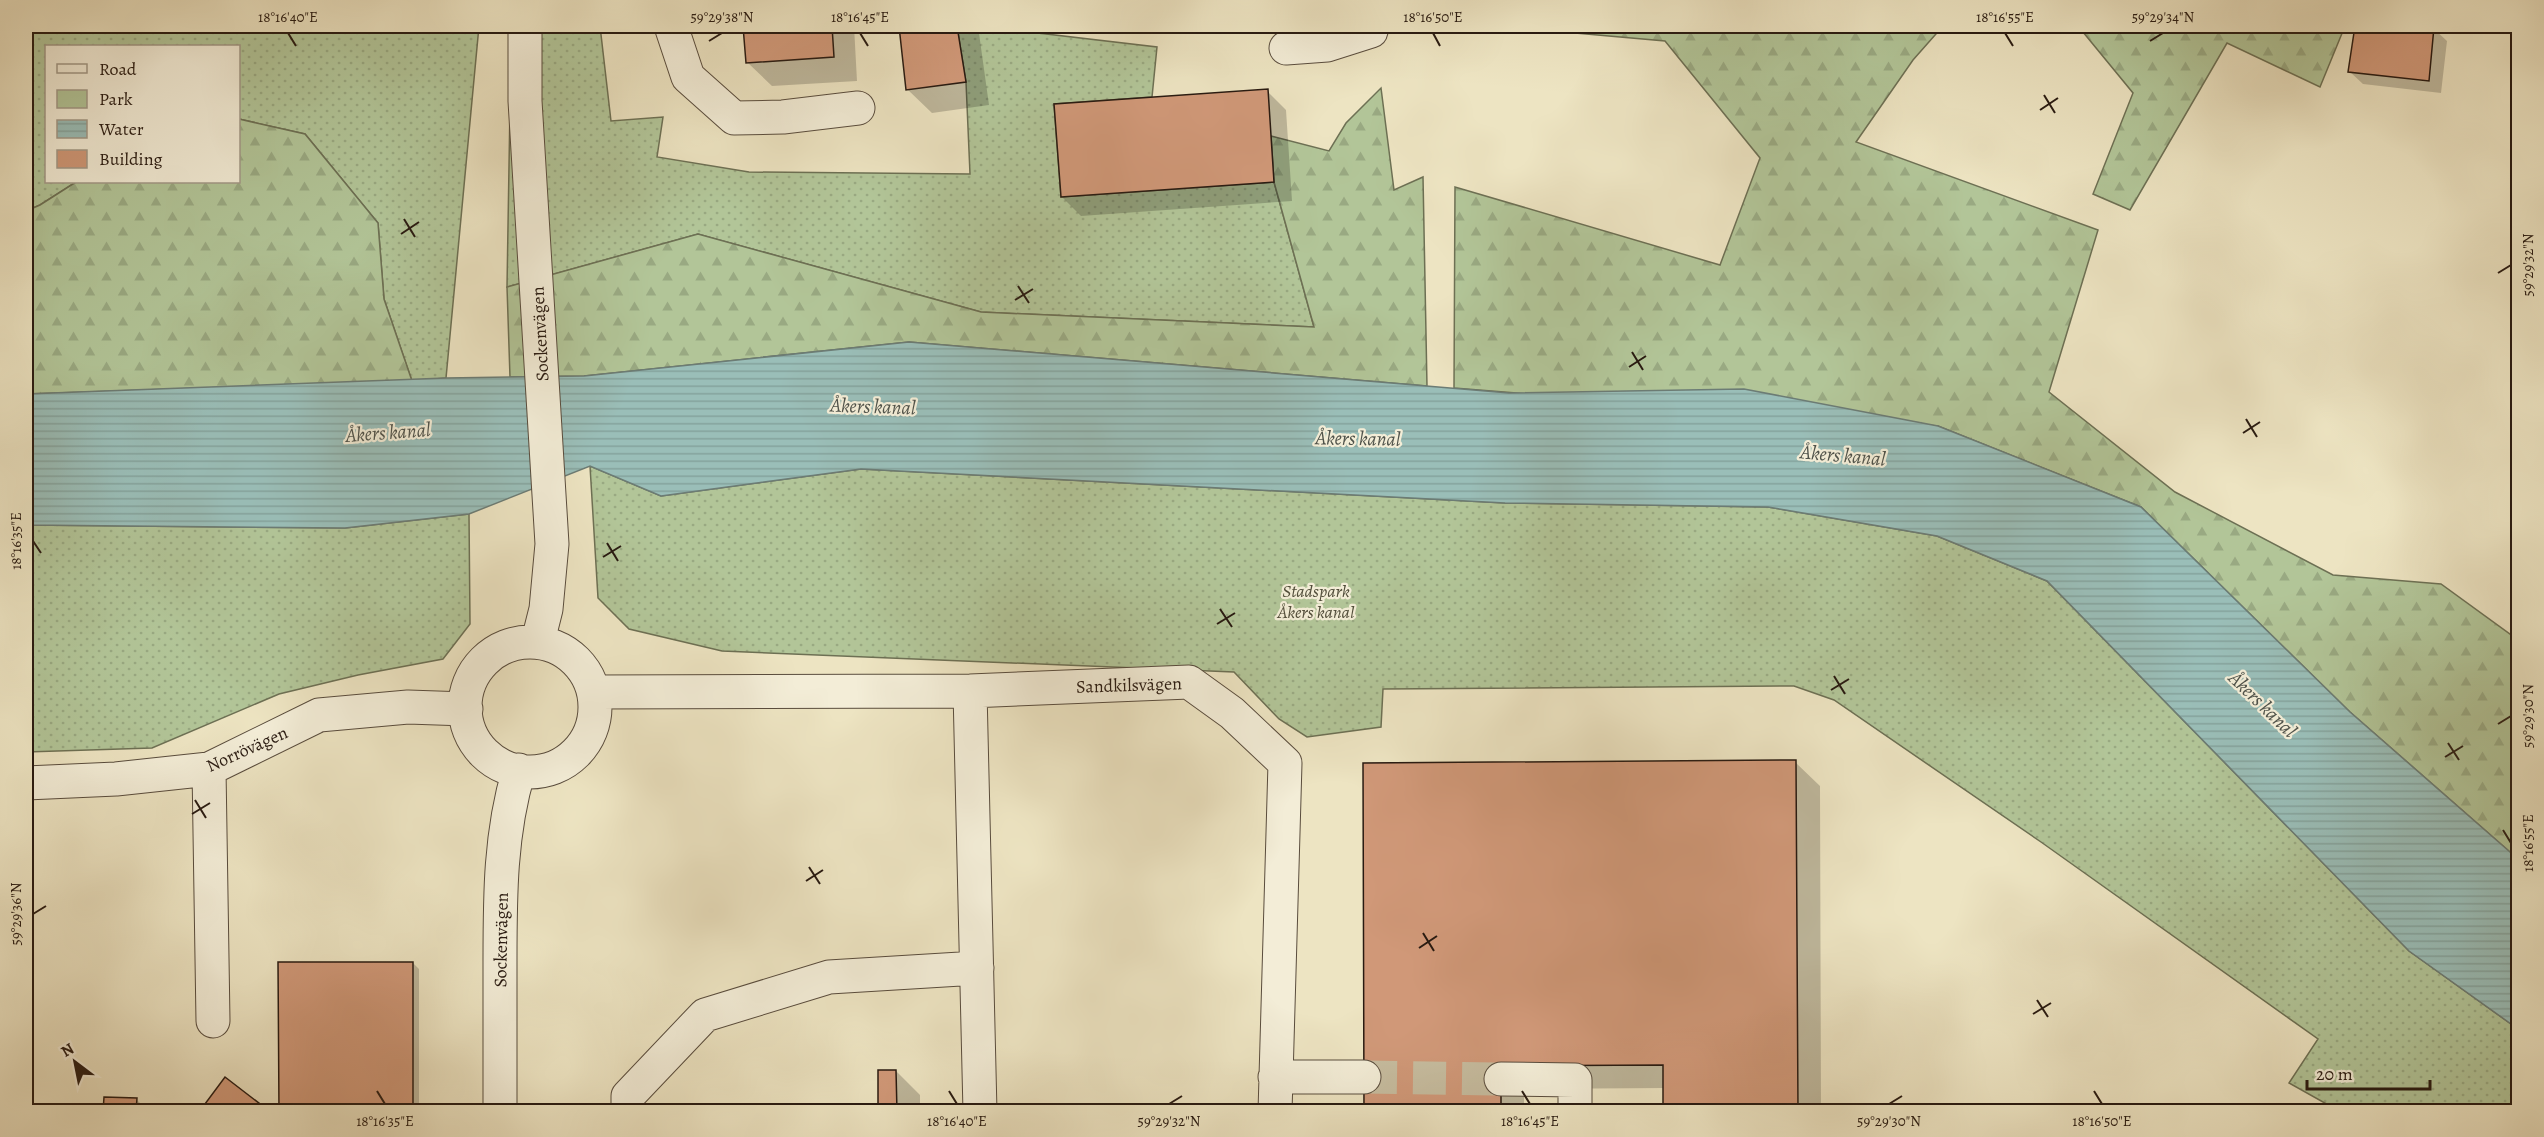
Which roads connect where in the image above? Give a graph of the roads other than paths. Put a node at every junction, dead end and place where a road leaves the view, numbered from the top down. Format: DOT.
graph roads {
  1 [pos="525,26"];
  2 [pos="671,26"];
  3 [pos="1372,26"];
  4 [pos="1286,48"];
  5 [pos="858,108"];
  6 [pos="538,642"];
  7 [pos="970,691"];
  8 [pos="594,692"];
  9 [pos="466,709"];
  10 [pos="209,769"];
  11 [pos="519,770"];
  12 [pos="26,783"];
  13 [pos="976,969"];
  14 [pos="213,1021"];
  15 [pos="1275,1077"];
  16 [pos="1364,1077"];
  17 [pos="1501,1078"];
  18 [pos="500,1112"];
  19 [pos="628,1112"];
  20 [pos="980,1112"];
  21 [pos="1275,1112"];
  22 [pos="1575,1112"];
  1 -- 6 [label="street, Sockenvägen"];
  2 -- 5 [label="street"];
  3 -- 4 [label="street"];
  6 -- 8 [label="street"];
  6 -- 9 [label="street"];
  7 -- 8 [label="street, Sandkilsvägen"];
  7 -- 13 [label="street"];
  7 -- 15 [label="street, Sandkilsvägen"];
  8 -- 11 [label="street"];
  9 -- 10 [label="street, Norrövägen"];
  9 -- 11 [label="street"];
  10 -- 12 [label="street, Norrövägen"];
  10 -- 14 [label="street"];
  11 -- 18 [label="street, Sockenvägen"];
  13 -- 19 [label="street"];
  13 -- 20 [label="street"];
  15 -- 16 [label="street"];
  15 -- 21 [label="street, Sandkilsvägen"];
  17 -- 22 [label="street"];
}
